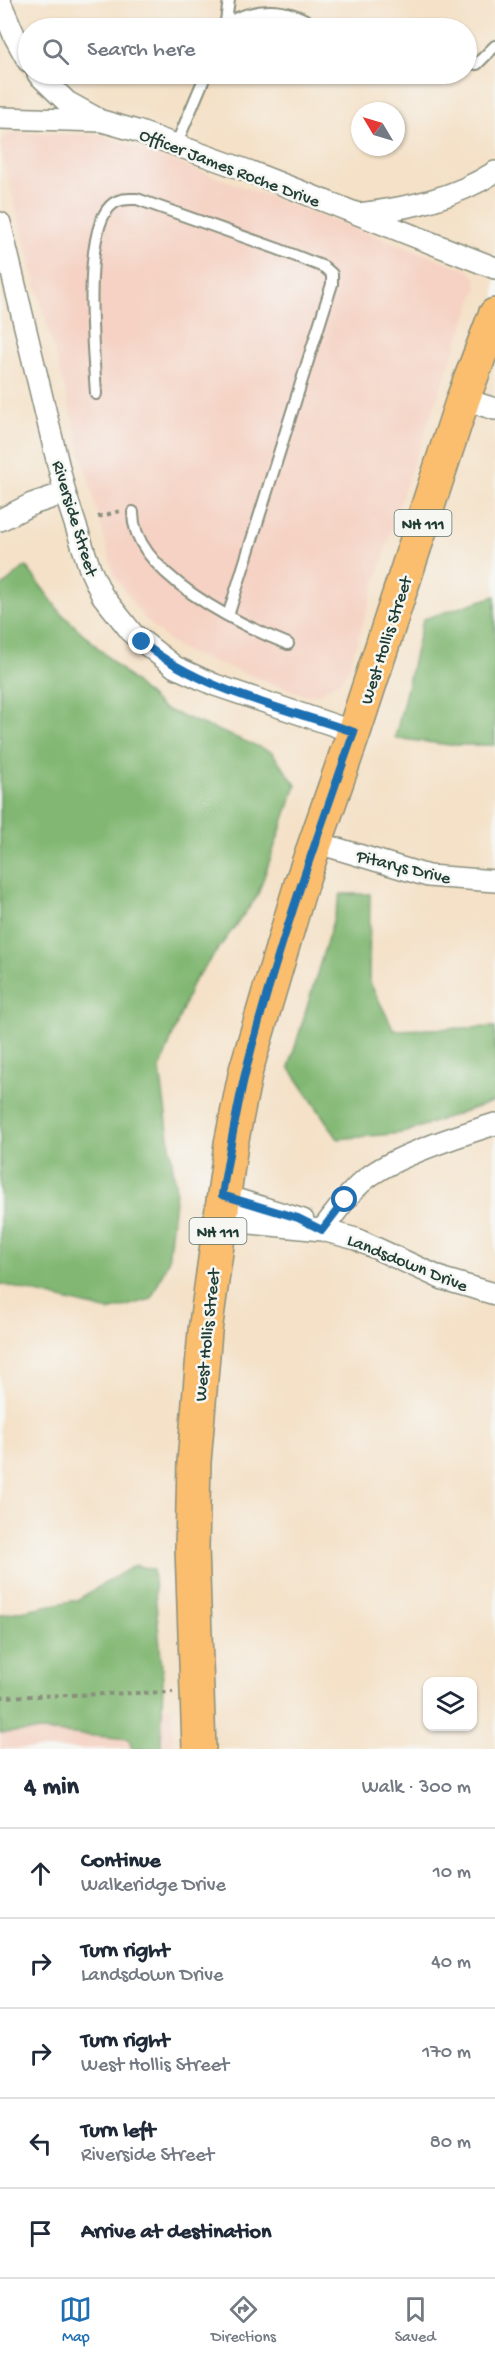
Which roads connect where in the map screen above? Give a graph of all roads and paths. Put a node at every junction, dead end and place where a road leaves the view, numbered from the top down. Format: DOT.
graph roads {
  1 [pos="229,0"];
  2 [pos="0,2"];
  3 [pos="227,18"];
  4 [pos="239,18"];
  5 [pos="299,18"];
  6 [pos="18,43"];
  7 [pos="495,46"];
  8 [pos="477,64"];
  9 [pos="48,84"];
  10 [pos="202,84"];
  11 [pos="0,118"];
  12 [pos="102,121"];
  13 [pos="176,145"];
  14 [pos="495,172"];
  15 [pos="358,214"];
  16 [pos="0,223"];
  17 [pos="495,268"];
  18 [pos="495,315"];
  19 [pos="96,394"];
  20 [pos="464,399"];
  21 [pos="495,409"];
  22 [pos="65,493"];
  23 [pos="133,512"];
  24 [pos="98,517"];
  25 [pos="0,520"];
  26 [pos="228,616"];
  27 [pos="288,644"];
  28 [pos="354,732"];
  29 [pos="315,842"];
  30 [pos="495,881"];
  31 [pos="495,1124"];
  32 [pos="221,1207"];
  33 [pos="322,1230"];
  34 [pos="495,1294"];
  35 [pos="176,1692"];
  36 [pos="0,1697"];
  37 [pos="199,1749"];
  1 -- 3 [label="lane"];
  2 -- 6 [label="street"];
  4 -- 5 [label="lane"];
  7 -- 8 [label="lane"];
  9 -- 12 [label="street, Officer James Roche Drive"];
  10 -- 13 [label="lane"];
  11 -- 12 [label="street, Officer James Roche Drive"];
  12 -- 13 [label="street, Officer James Roche Drive"];
  13 -- 15 [label="street, Officer James Roche Drive"];
  14 -- 15 [label="street, Officer James Roche Drive"];
  15 -- 17 [label="street, Officer James Roche Drive"];
  16 -- 22 [label="street, Riverside Street"];
  18 -- 20 [label="main road, West Hollis Street / NH 111"];
  19 -- 26 [label="lane"];
  20 -- 21 [label="street"];
  20 -- 28 [label="main road, West Hollis Street / NH 111"];
  22 -- 25 [label="street"];
  22 -- 28 [label="street, Riverside Street"];
  23 -- 24 [label="path"];
  23 -- 26 [label="lane"];
  26 -- 27 [label="lane"];
  28 -- 29 [label="main road, West Hollis Street / NH 111"];
  29 -- 30 [label="street, Pitarys Drive"];
  29 -- 32 [label="main road, West Hollis Street / NH 111"];
  31 -- 33 [label="street"];
  32 -- 33 [label="street, Landsdown Drive"];
  32 -- 37 [label="main road, West Hollis Street / NH 111"];
  33 -- 34 [label="street, Landsdown Drive"];
  35 -- 36 [label="path"];
}
